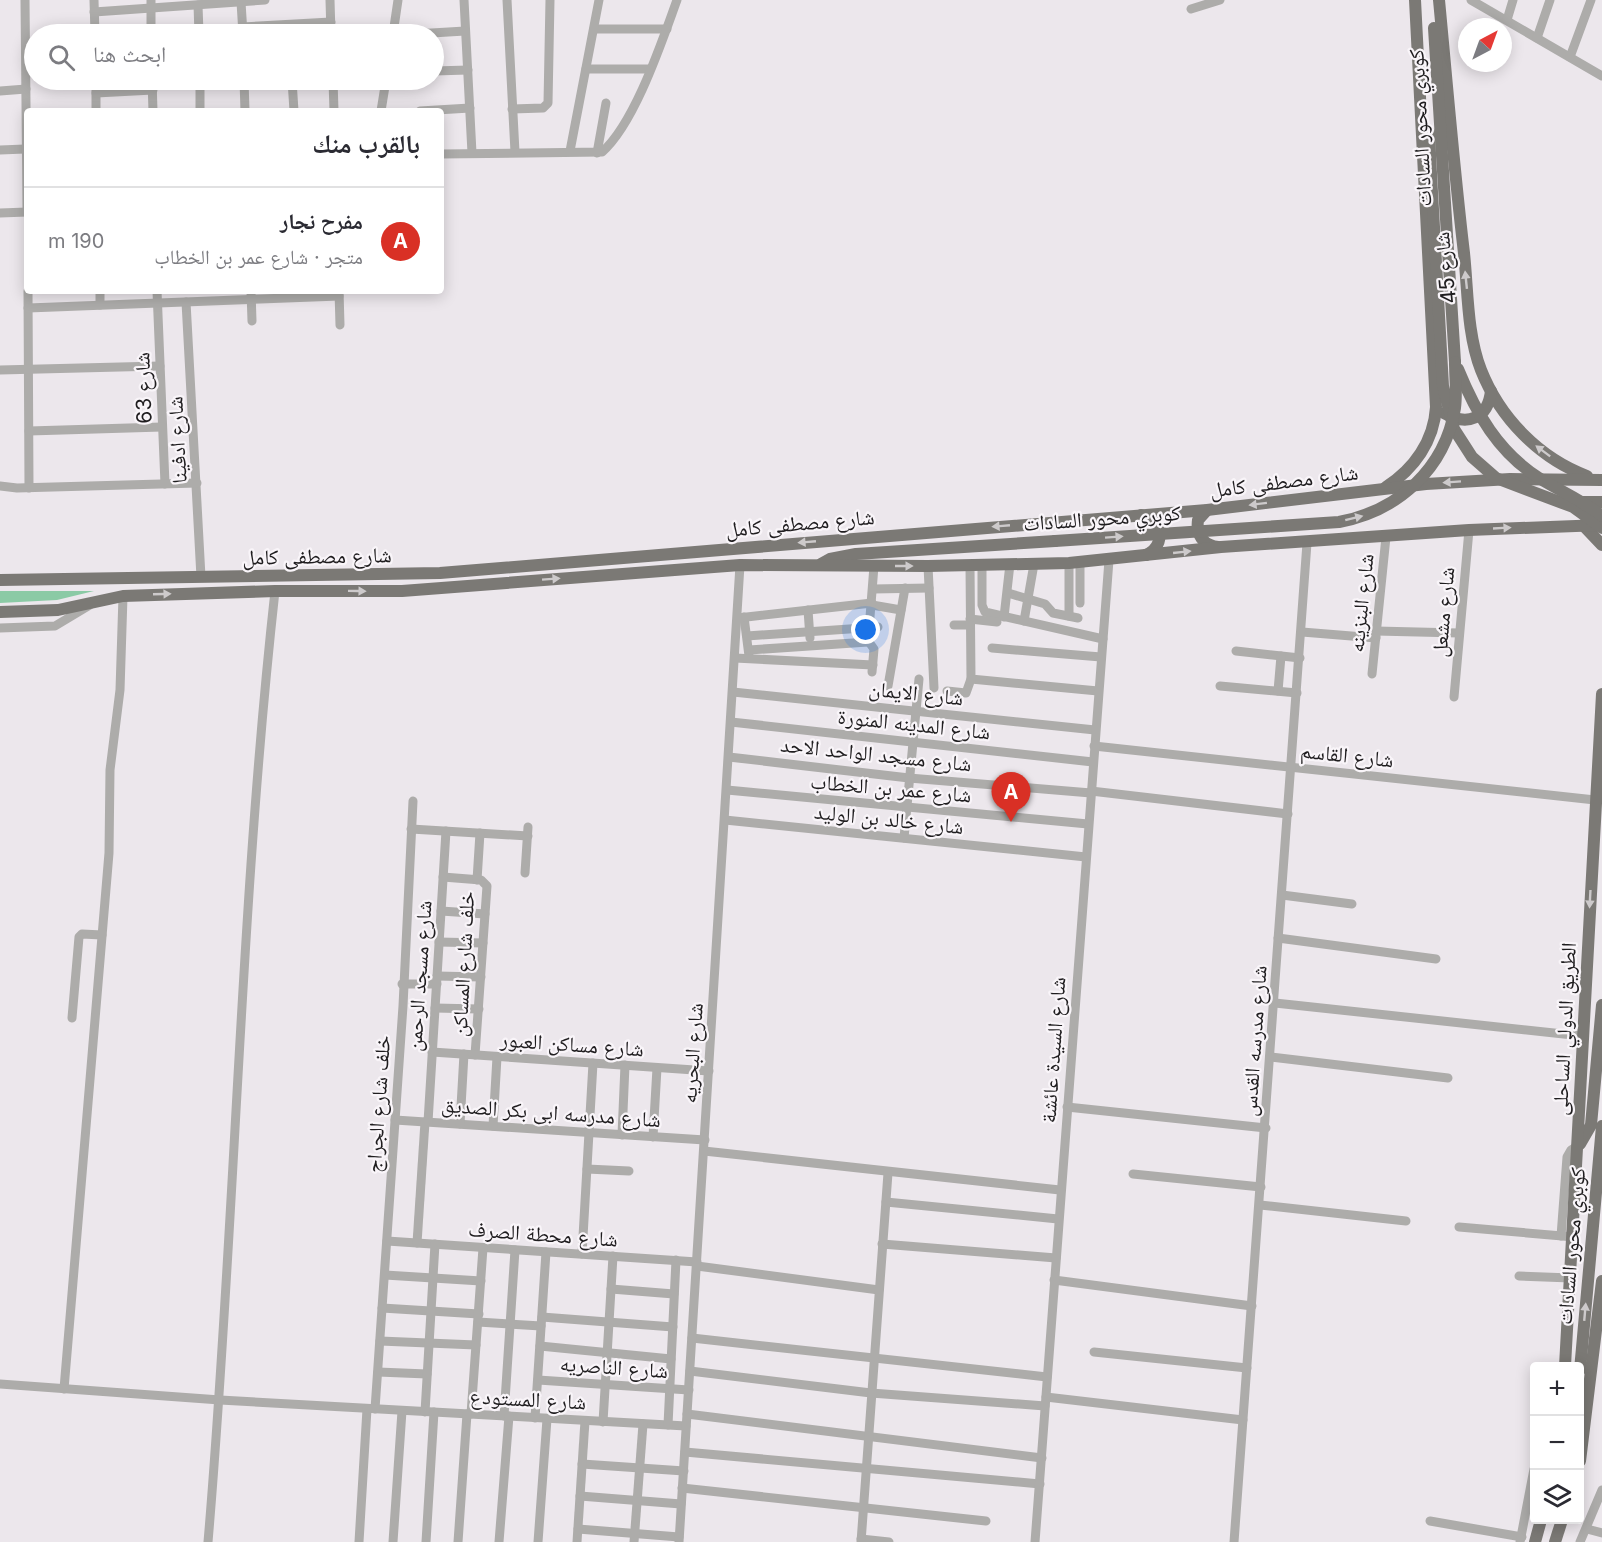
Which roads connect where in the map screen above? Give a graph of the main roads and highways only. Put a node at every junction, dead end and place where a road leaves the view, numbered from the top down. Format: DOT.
graph roads {
  1 [pos="1415,0"];
  2 [pos="1431,0"];
  3 [pos="1439,0"];
  4 [pos="1420,106"];
  5 [pos="1436,174"];
  6 [pos="1455,362"];
  7 [pos="1491,391"];
  8 [pos="1436,407"];
  9 [pos="1598,479"];
  10 [pos="1384,489"];
  11 [pos="1562,502"];
  12 [pos="1602,502"];
  13 [pos="1208,510"];
  14 [pos="1140,515"];
  15 [pos="1602,516"];
  16 [pos="1583,525"];
  17 [pos="1602,526"];
  18 [pos="1602,545"];
  19 [pos="1221,547"];
  20 [pos="1146,555"];
  21 [pos="817,566"];
  22 [pos="0,580"];
  23 [pos="0,612"];
  24 [pos="1602,694"];
  25 [pos="1602,1005"];
  26 [pos="1602,1126"];
  27 [pos="1579,1145"];
  28 [pos="1602,1281"];
  29 [pos="1601,1297"];
  30 [pos="1600,1332"];
  31 [pos="1565,1362"];
  32 [pos="1581,1362"];
  33 [pos="1584,1422"];
  34 [pos="1540,1524"];
  35 [pos="1561,1524"];
  36 [pos="1535,1542"];
  37 [pos="1555,1542"];
  1 -- 4 [label="main road, شارع 45"];
  2 -- 5 [label="main road, كوبري محور السادات"];
  7 -- 3 [label="main road, شارع 45, one-way"];
  4 -- 5 [label="main road, كوبري محور السادات"];
  4 -- 8 [label="main road, شارع 45"];
  5 -- 6 [label="main road, كوبري محور السادات"];
  5 -- 11 [label="main road, كوبري محور السادات, bridge"];
  6 -- 15 [label="main road, كوبري محور السادات, bridge"];
  21 -- 6 [label="main road, كوبري محور السادات, one-way, bridge"];
  7 -- 8 [label="main road"];
  9 -- 7 [label="main road, شارع 45, one-way"];
  8 -- 10 [label="main road, شارع 45"];
  9 -- 10 [label="main road, شارع مصطفى كامل, one-way"];
  10 -- 13 [label="main road, شارع مصطفى كامل, one-way"];
  11 -- 12 [label="main road, كوبري محور السادات, bridge"];
  11 -- 17 [label="main road, كوبري محور السادات, bridge"];
  13 -- 14 [label="main road, شارع مصطفى كامل"];
  13 -- 19 [label="main road"];
  14 -- 20 [label="main road"];
  14 -- 22 [label="main road, شارع مصطفى كامل, one-way"];
  16 -- 17 [label="main road, شارع مصطفى كامل"];
  16 -- 18 [label="main road"];
  19 -- 16 [label="main road, شارع مصطفى كامل, one-way"];
  20 -- 19 [label="main road, شارع مصطفى كامل, one-way"];
  21 -- 20 [label="main road, شارع مصطفى كامل, one-way"];
  23 -- 21 [label="main road, شارع مصطفى كامل, one-way"];
  24 -- 27 [label="main road, الطريق الدولي الساحلى, one-way"];
  25 -- 27 [label="main road, كوبري محور السادات"];
  32 -- 26 [label="main road, كوبري محور السادات, one-way"];
  27 -- 31 [label="main road, الطريق الدولي الساحلى"];
  28 -- 29 [label="main road"];
  29 -- 30 [label="main road"];
  30 -- 33 [label="main road"];
  34 -- 36 [label="main road"];
  35 -- 37 [label="main road"];
}
